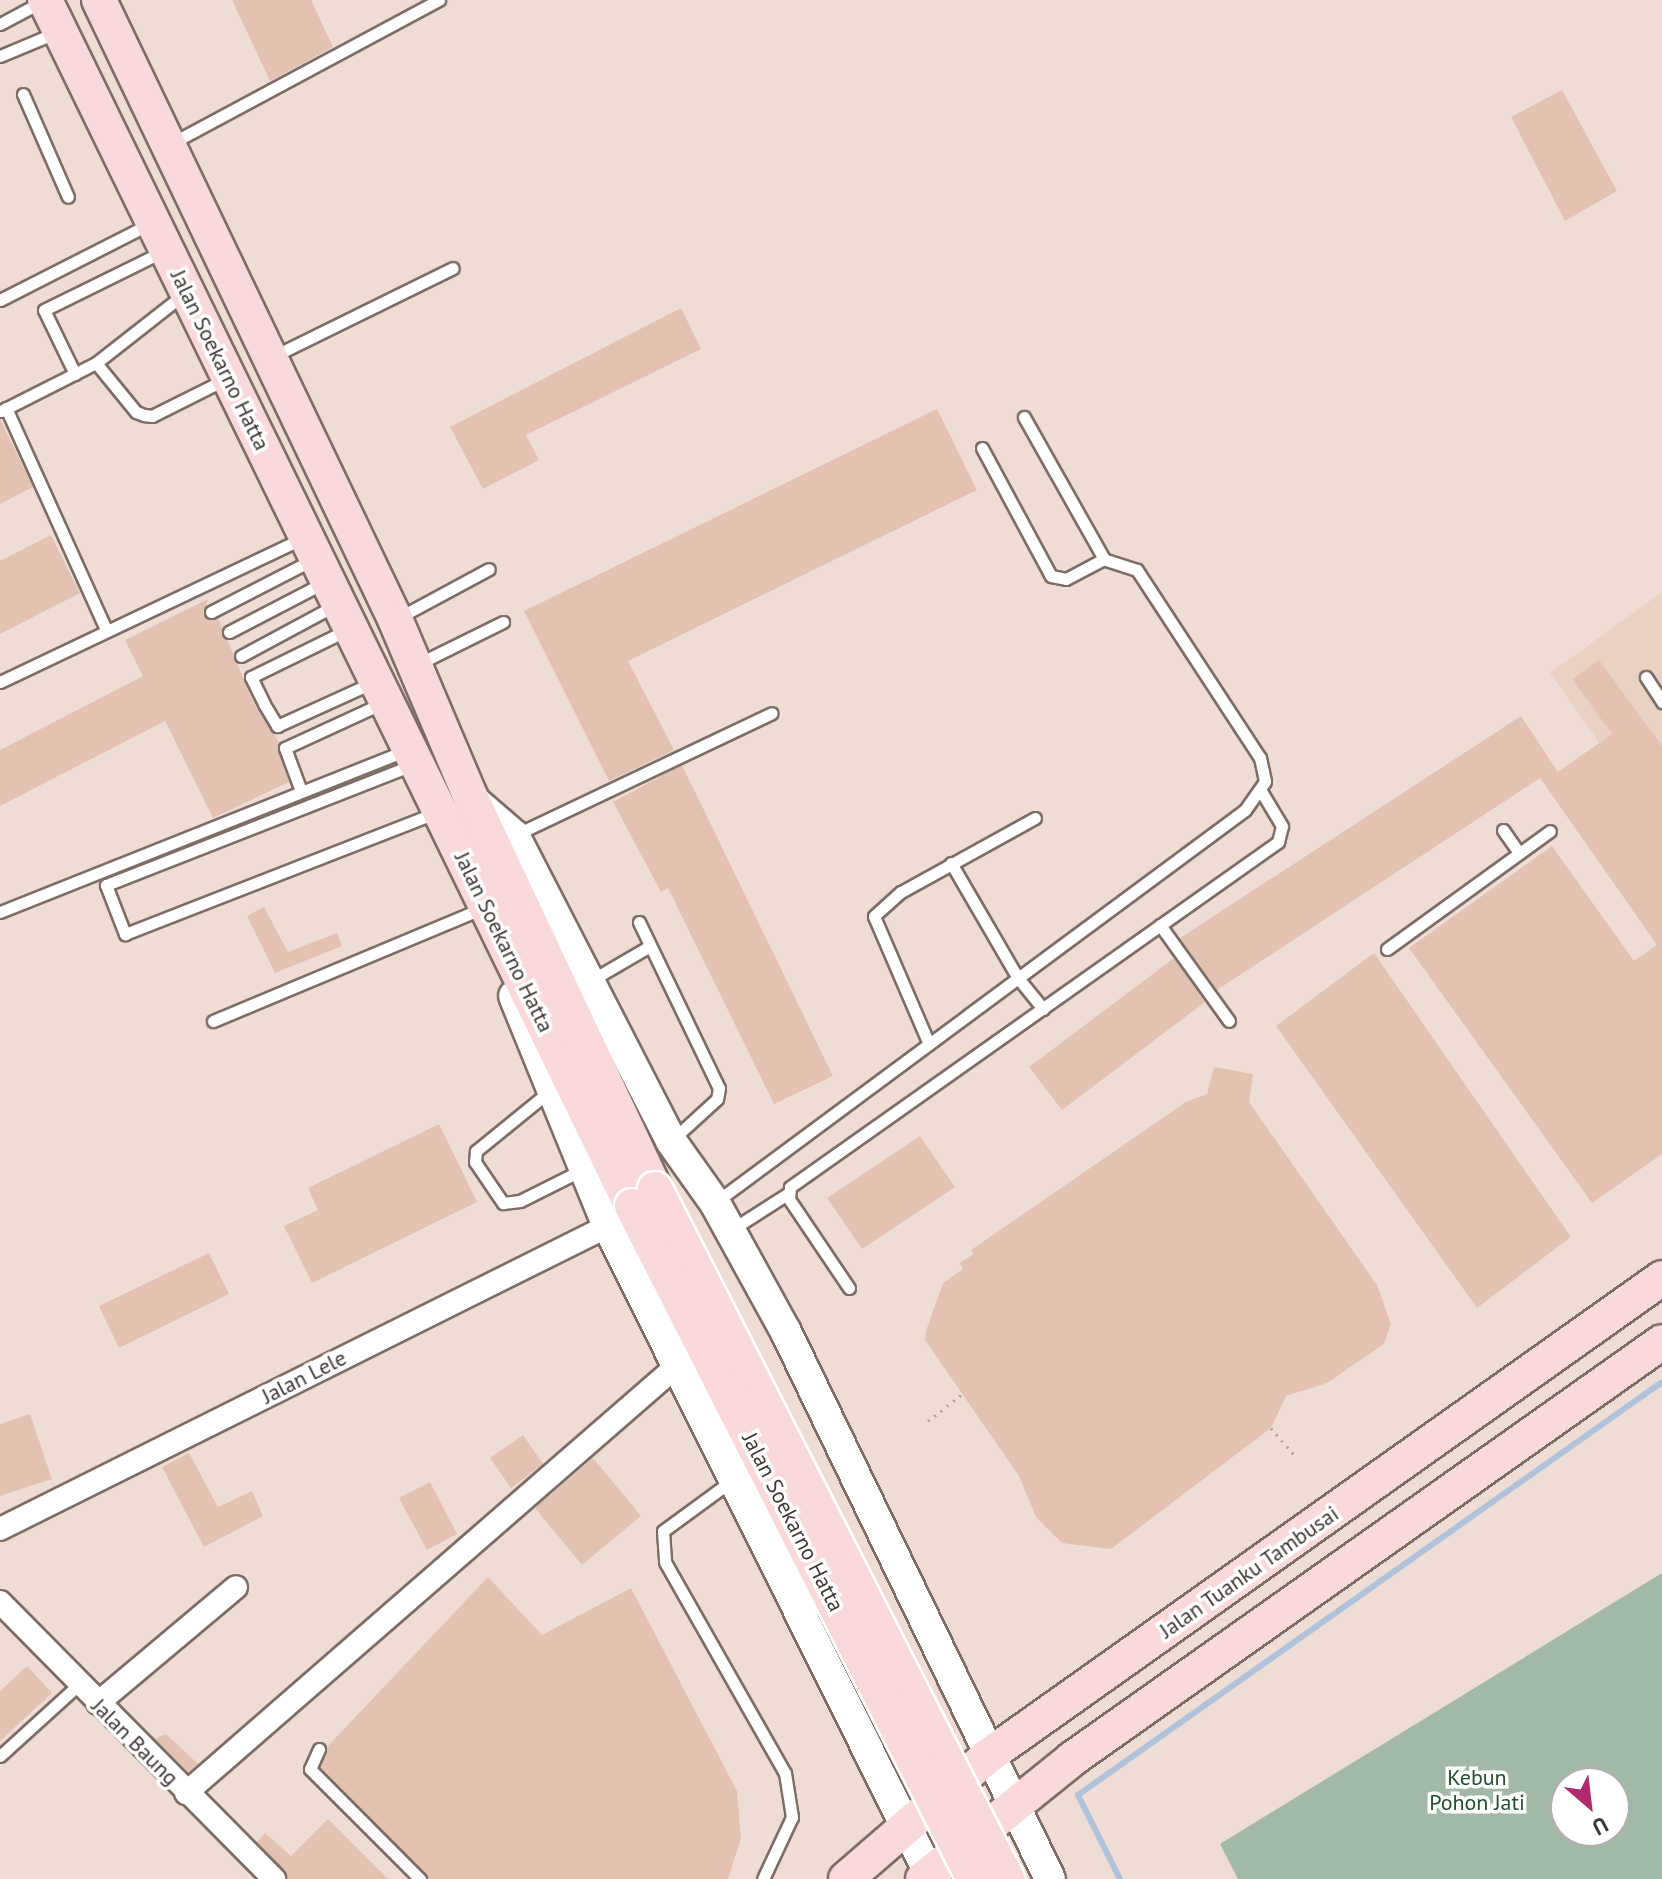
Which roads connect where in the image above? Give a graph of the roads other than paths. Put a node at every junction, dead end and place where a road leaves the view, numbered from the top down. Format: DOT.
graph roads {
  1 [pos="45,0"];
  2 [pos="99,0"];
  3 [pos="439,0"];
  4 [pos="0,24"];
  5 [pos="59,31"];
  6 [pos="0,56"];
  7 [pos="23,94"];
  8 [pos="168,145"];
  9 [pos="68,197"];
  10 [pos="159,236"];
  11 [pos="453,268"];
  12 [pos="188,290"];
  13 [pos="0,300"];
  14 [pos="269,358"];
  15 [pos="96,363"];
  16 [pos="75,374"];
  17 [pos="230,377"];
  18 [pos="3,409"];
  19 [pos="1024,417"];
  20 [pos="982,448"];
  21 [pos="1104,559"];
  22 [pos="489,569"];
  23 [pos="327,582"];
  24 [pos="211,612"];
  25 [pos="395,619"];
  26 [pos="503,622"];
  27 [pos="106,629"];
  28 [pos="229,632"];
  29 [pos="241,656"];
  30 [pos="415,666"];
  31 [pos="1646,677"];
  32 [pos="0,682"];
  33 [pos="381,691"];
  34 [pos="1662,702"];
  35 [pos="772,713"];
  36 [pos="422,777"];
  37 [pos="301,791"];
  38 [pos="1261,791"];
  39 [pos="471,798"];
  40 [pos="1035,818"];
  41 [pos="1503,830"];
  42 [pos="1550,831"];
  43 [pos="514,835"];
  44 [pos="1519,853"];
  45 [pos="951,863"];
  46 [pos="478,910"];
  47 [pos="0,912"];
  48 [pos="639,922"];
  49 [pos="1160,925"];
  50 [pos="650,946"];
  51 [pos="1387,949"];
  52 [pos="1018,978"];
  53 [pos="587,984"];
  54 [pos="1043,1009"];
  55 [pos="213,1021"];
  56 [pos="1229,1021"];
  57 [pos="929,1044"];
  58 [pos="552,1090"];
  59 [pos="671,1141"];
  60 [pos="585,1169"];
  61 [pos="787,1194"];
  62 [pos="715,1203"];
  63 [pos="632,1207"];
  64 [pos="730,1231"];
  65 [pos="1662,1278"];
  66 [pos="849,1288"];
  67 [pos="1662,1342"];
  68 [pos="679,1364"];
  69 [pos="735,1478"];
  70 [pos="0,1529"];
  71 [pos="236,1587"];
  72 [pos="0,1602"];
  73 [pos="78,1685"];
  74 [pos="98,1703"];
  75 [pos="319,1749"];
  76 [pos="0,1756"];
  77 [pos="988,1756"];
  78 [pos="186,1793"];
  79 [pos="1013,1804"];
  80 [pos="961,1814"];
  81 [pos="904,1827"];
  82 [pos="928,1877"];
  83 [pos="274,1879"];
  84 [pos="420,1879"];
  85 [pos="763,1879"];
  86 [pos="846,1879"];
  87 [pos="974,1879"];
  88 [pos="1007,1879"];
  89 [pos="1050,1879"];
  1 -- 4 [label="lane"];
  1 -- 5 [label="main road, Jalan Soekarno Hatta"];
  2 -- 8 [label="main road, Jalan Soekarno Hatta"];
  3 -- 8 [label="lane"];
  5 -- 6 [label="lane"];
  5 -- 10 [label="main road, Jalan Soekarno Hatta"];
  7 -- 9 [label="lane"];
  8 -- 14 [label="main road, Jalan Soekarno Hatta"];
  10 -- 12 [label="main road, Jalan Soekarno Hatta"];
  10 -- 13 [label="lane"];
  10 -- 16 [label="lane"];
  11 -- 14 [label="lane"];
  12 -- 15 [label="lane"];
  12 -- 17 [label="main road, Jalan Soekarno Hatta"];
  14 -- 25 [label="main road, Jalan Soekarno Hatta"];
  15 -- 16 [label="lane"];
  15 -- 17 [label="lane"];
  16 -- 18 [label="lane"];
  17 -- 23 [label="main road, Jalan Soekarno Hatta"];
  18 -- 27 [label="lane"];
  19 -- 21 [label="lane"];
  20 -- 21 [label="lane"];
  21 -- 38 [label="lane"];
  22 -- 25 [label="lane"];
  23 -- 24 [label="lane"];
  23 -- 27 [label="lane"];
  23 -- 28 [label="lane"];
  23 -- 29 [label="lane"];
  23 -- 33 [label="main road, Jalan Soekarno Hatta"];
  23 -- 33 [label="lane"];
  25 -- 30 [label="main road, Jalan Soekarno Hatta"];
  26 -- 30 [label="lane"];
  27 -- 32 [label="lane"];
  30 -- 39 [label="main road, Jalan Soekarno Hatta"];
  31 -- 34 [label="lane"];
  33 -- 36 [label="main road, Jalan Soekarno Hatta"];
  33 -- 37 [label="lane"];
  35 -- 43 [label="lane"];
  36 -- 36 [label="lane"];
  36 -- 37 [label="lane"];
  36 -- 46 [label="street"];
  36 -- 63 [label="main road, Jalan Soekarno Hatta"];
  37 -- 47 [label="lane"];
  38 -- 49 [label="lane"];
  38 -- 52 [label="lane"];
  39 -- 43 [label="street, Jalan Soekarno Hatta"];
  39 -- 63 [label="main road, Jalan Soekarno Hatta"];
  40 -- 45 [label="lane"];
  41 -- 44 [label="lane"];
  42 -- 44 [label="lane"];
  43 -- 53 [label="street, Jalan Soekarno Hatta"];
  44 -- 51 [label="lane"];
  45 -- 52 [label="lane"];
  45 -- 57 [label="lane"];
  46 -- 55 [label="lane"];
  46 -- 58 [label="street"];
  48 -- 50 [label="lane"];
  49 -- 54 [label="lane"];
  49 -- 56 [label="lane"];
  50 -- 53 [label="lane"];
  50 -- 59 [label="lane"];
  52 -- 54 [label="lane"];
  52 -- 57 [label="lane"];
  53 -- 59 [label="street, Jalan Soekarno Hatta"];
  54 -- 61 [label="lane"];
  57 -- 62 [label="lane"];
  58 -- 60 [label="street"];
  58 -- 60 [label="lane"];
  59 -- 62 [label="street, Jalan Soekarno Hatta"];
  60 -- 63 [label="street"];
  61 -- 64 [label="lane"];
  61 -- 66 [label="lane"];
  62 -- 64 [label="street, Jalan Soekarno Hatta"];
  63 -- 68 [label="street"];
  63 -- 70 [label="street, Jalan Lele"];
  63 -- 87 [label="main road, Jalan Soekarno Hatta, bridge"];
  63 -- 88 [label="main road, Jalan Soekarno Hatta, bridge"];
  64 -- 77 [label="street, Jalan Soekarno Hatta"];
  65 -- 77 [label="main road, Jalan Tuanku Tambusai"];
  67 -- 79 [label="main road"];
  68 -- 69 [label="street"];
  68 -- 78 [label="street"];
  69 -- 81 [label="street"];
  69 -- 85 [label="lane"];
  71 -- 74 [label="street"];
  72 -- 73 [label="street, Jalan Baung"];
  73 -- 74 [label="street, Jalan Baung"];
  73 -- 76 [label="lane"];
  74 -- 78 [label="street, Jalan Baung"];
  75 -- 84 [label="lane"];
  77 -- 79 [label="street, Jalan Soekarno Hatta"];
  77 -- 80 [label="main road"];
  77 -- 81 [label="main road, Jalan Tuanku Tambusai"];
  78 -- 83 [label="street, Jalan Baung"];
  79 -- 80 [label="main road"];
  79 -- 82 [label="main road"];
  79 -- 89 [label="street, Jalan Soekarno Hatta"];
  80 -- 81 [label="main road"];
  80 -- 82 [label="main road"];
  81 -- 82 [label="street"];
  81 -- 86 [label="main road, Jalan Tuanku Tambusai"];
}
